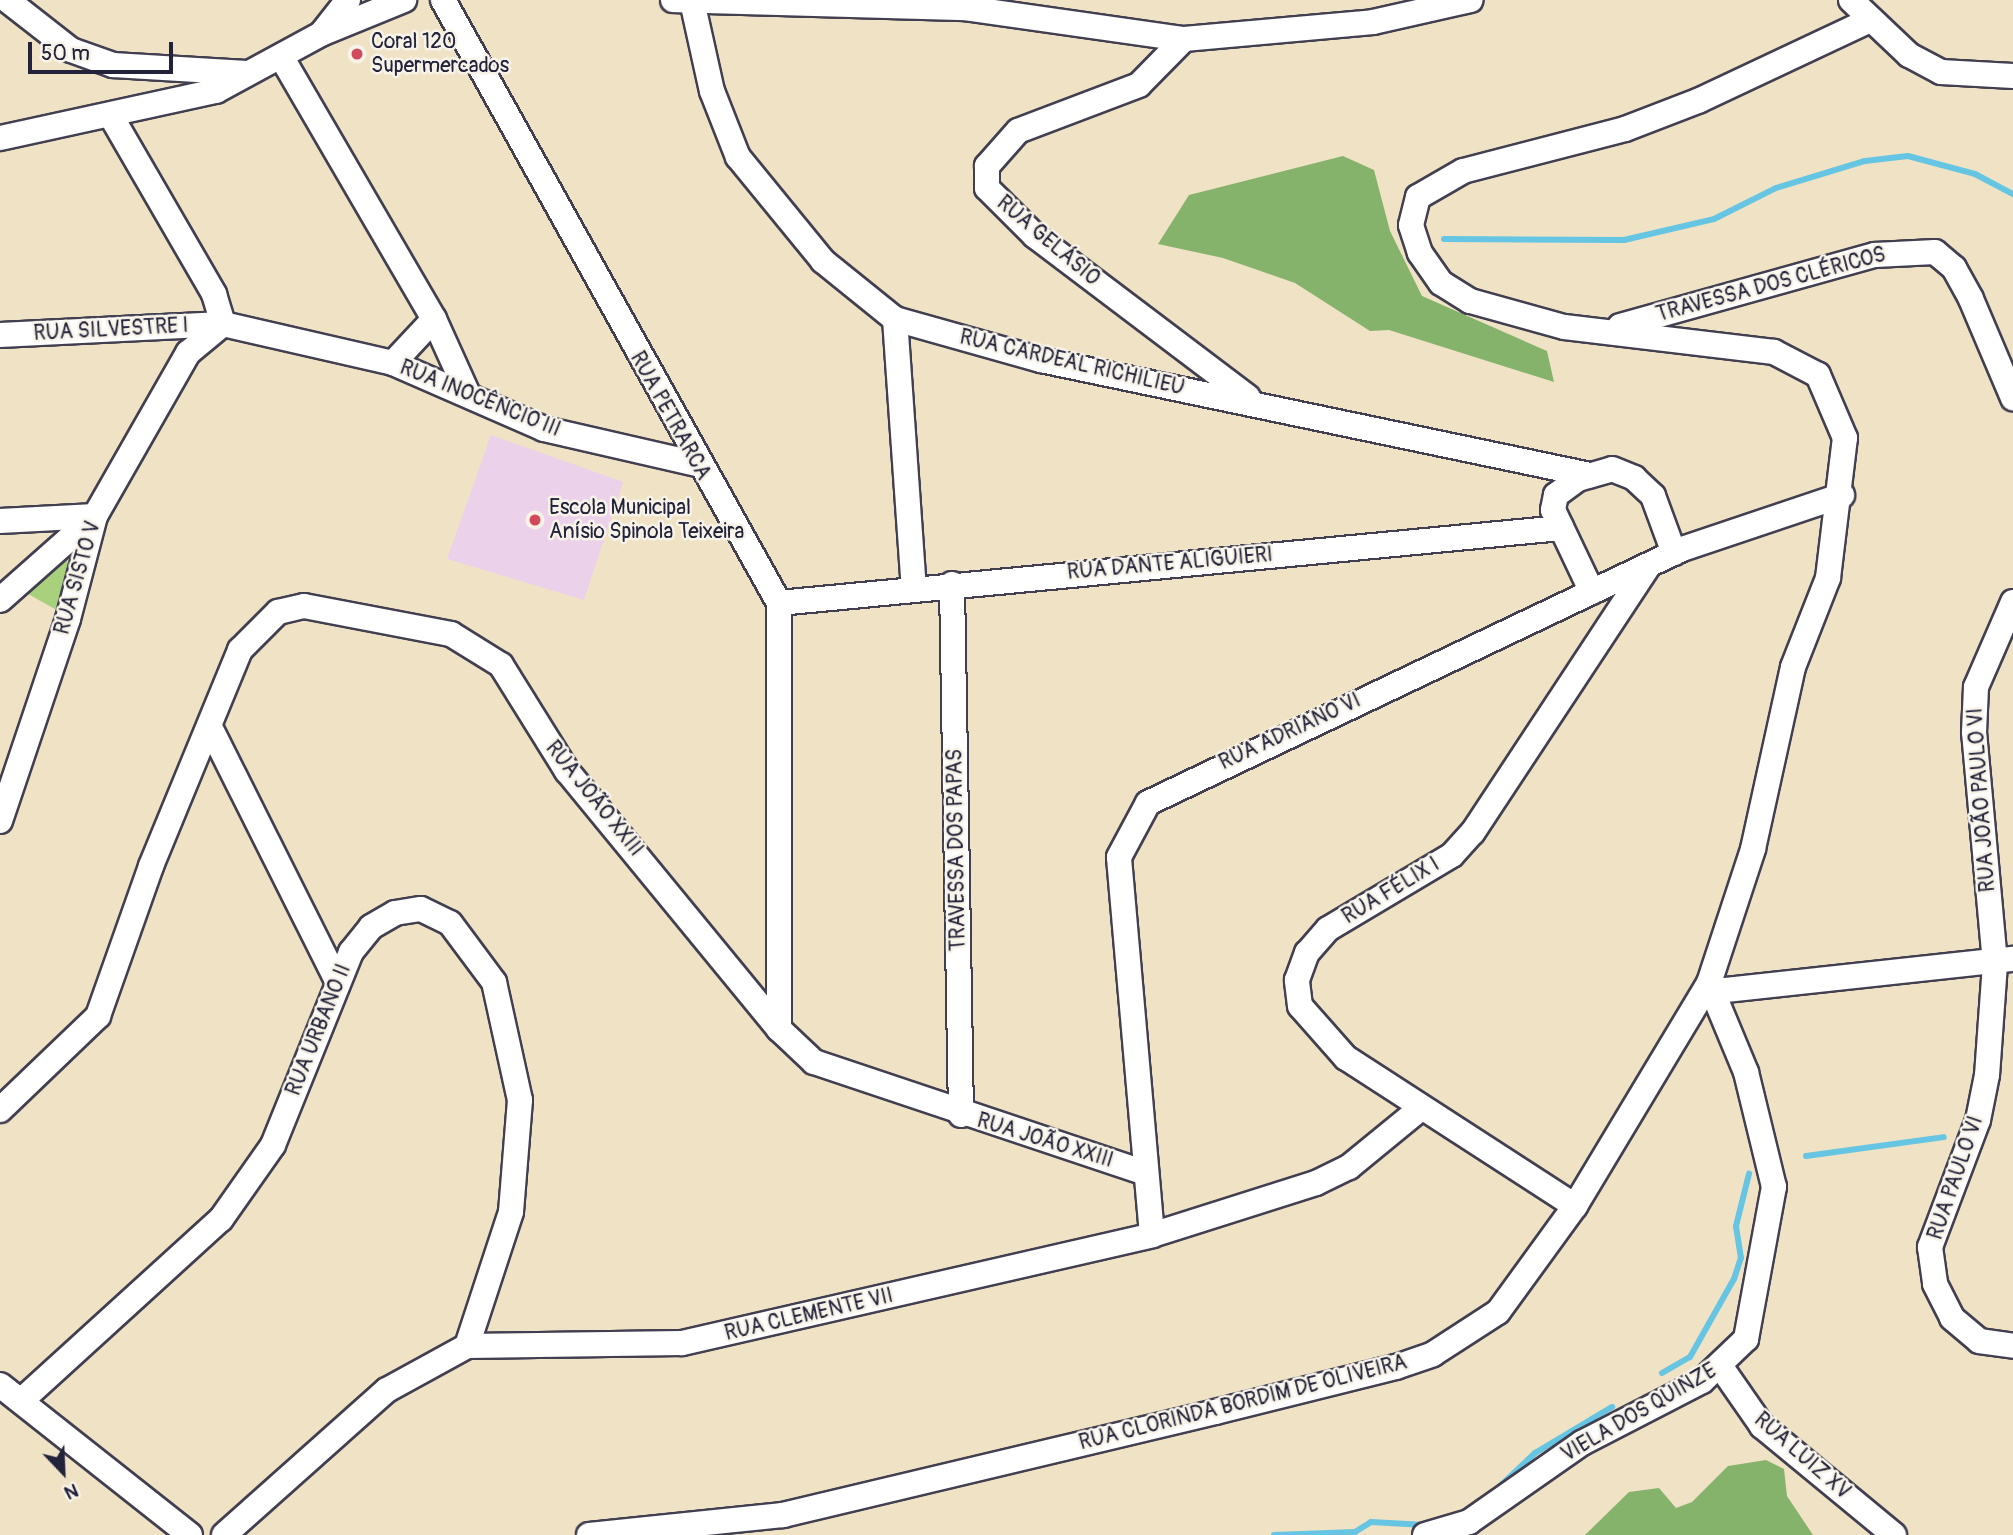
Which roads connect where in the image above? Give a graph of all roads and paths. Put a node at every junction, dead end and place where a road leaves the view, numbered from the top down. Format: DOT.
graph roads {
  1 [pos="7,0"];
  2 [pos="371,0"];
  3 [pos="404,0"];
  4 [pos="443,0"];
  5 [pos="673,0"];
  6 [pos="1471,0"];
  7 [pos="692,1"];
  8 [pos="976,4"];
  9 [pos="1859,6"];
  10 [pos="335,17"];
  11 [pos="1184,39"];
  12 [pos="282,58"];
  13 [pos="254,73"];
  14 [pos="2013,76"];
  15 [pos="111,116"];
  16 [pos="0,138"];
  17 [pos="434,319"];
  18 [pos="895,319"];
  19 [pos="223,324"];
  20 [pos="1609,329"];
  21 [pos="0,335"];
  22 [pos="394,363"];
  23 [pos="467,392"];
  24 [pos="2013,398"];
  25 [pos="1254,401"];
  26 [pos="697,464"];
  27 [pos="1590,475"];
  28 [pos="1842,495"];
  29 [pos="95,516"];
  30 [pos="0,521"];
  31 [pos="1561,528"];
  32 [pos="1674,553"];
  33 [pos="1647,567"];
  34 [pos="952,584"];
  35 [pos="914,588"];
  36 [pos="1592,592"];
  37 [pos="0,600"];
  38 [pos="2013,602"];
  39 [pos="779,603"];
  40 [pos="210,727"];
  41 [pos="0,821"];
  42 [pos="2004,961"];
  43 [pos="336,979"];
  44 [pos="1713,987"];
  45 [pos="779,1029"];
  46 [pos="1421,1108"];
  47 [pos="0,1110"];
  48 [pos="961,1115"];
  49 [pos="1142,1172"];
  50 [pos="1575,1206"];
  51 [pos="1152,1235"];
  52 [pos="467,1346"];
  53 [pos="2013,1346"];
  54 [pos="1721,1367"];
  55 [pos="0,1385"];
  56 [pos="22,1400"];
  57 [pos="190,1535"];
  58 [pos="224,1535"];
  59 [pos="589,1535"];
  60 [pos="1425,1535"];
  61 [pos="1894,1535"];
  1 -- 13 [label="street"];
  2 -- 10 [label="street"];
  3 -- 10 [label="street"];
  4 -- 26 [label="street, RUA PETRARCA"];
  5 -- 7 [label="street"];
  6 -- 11 [label="street"];
  7 -- 8 [label="street"];
  7 -- 18 [label="street, RUA CARDEAL RICHILIEU"];
  8 -- 11 [label="street"];
  9 -- 14 [label="street"];
  9 -- 20 [label="street, RUA CLORINDA BORDIM DE OLIVEIRA"];
  10 -- 12 [label="street"];
  11 -- 25 [label="street, RUA GELÁSIO"];
  12 -- 13 [label="street"];
  12 -- 17 [label="street"];
  13 -- 15 [label="street"];
  15 -- 16 [label="street"];
  15 -- 19 [label="street"];
  17 -- 22 [label="street"];
  17 -- 23 [label="street"];
  18 -- 25 [label="street, RUA CARDEAL RICHILIEU"];
  18 -- 35 [label="street"];
  19 -- 21 [label="street, RUA SILVESTRE I"];
  19 -- 22 [label="street, RUA INOCÊNCIO III"];
  19 -- 29 [label="street, RUA SISTO V"];
  20 -- 24 [label="street, TRAVESSA DOS CLÉRICOS"];
  20 -- 28 [label="street, RUA CLORINDA BORDIM DE OLIVEIRA"];
  22 -- 23 [label="street, RUA INOCÊNCIO III"];
  23 -- 26 [label="street, RUA INOCÊNCIO III"];
  25 -- 27 [label="street, RUA CARDEAL RICHILIEU"];
  26 -- 39 [label="street, RUA PETRARCA"];
  27 -- 31 [label="street"];
  27 -- 32 [label="street"];
  28 -- 32 [label="street, RUA ADRIANO VI"];
  28 -- 44 [label="street, RUA CLORINDA BORDIM DE OLIVEIRA"];
  29 -- 30 [label="street"];
  29 -- 37 [label="street"];
  29 -- 41 [label="street, RUA SISTO V"];
  31 -- 34 [label="street, RUA DANTE ALIGUIERI"];
  31 -- 36 [label="street"];
  32 -- 33 [label="street, RUA ADRIANO VI"];
  33 -- 36 [label="street, RUA ADRIANO VI"];
  33 -- 46 [label="street, RUA FÉLIX I"];
  34 -- 35 [label="street, RUA DANTE ALIGUIERI"];
  34 -- 48 [label="street, TRAVESSA DOS PAPAS"];
  35 -- 39 [label="street, RUA DANTE ALIGUIERI"];
  36 -- 49 [label="street, RUA ADRIANO VI"];
  38 -- 42 [label="street, RUA JOÃO PAULO VI"];
  39 -- 45 [label="street"];
  40 -- 43 [label="street"];
  40 -- 45 [label="street, RUA JOÃO XXIII"];
  40 -- 47 [label="street, RUA JOÃO XXIII"];
  42 -- 44 [label="street"];
  42 -- 53 [label="street, RUA PAULO VI"];
  43 -- 52 [label="street, RUA URBANO II"];
  43 -- 56 [label="street, RUA URBANO II"];
  44 -- 50 [label="street, RUA CLORINDA BORDIM DE OLIVEIRA"];
  44 -- 54 [label="street, VIELA DOS QUINZE"];
  45 -- 48 [label="street, RUA JOÃO XXIII"];
  46 -- 50 [label="street, RUA FÉLIX I"];
  46 -- 51 [label="street, RUA CLEMENTE VII"];
  48 -- 49 [label="street, RUA JOÃO XXIII"];
  49 -- 51 [label="street, RUA ADRIANO VI"];
  50 -- 59 [label="street, RUA CLORINDA BORDIM DE OLIVEIRA"];
  51 -- 52 [label="street, RUA CLEMENTE VII"];
  52 -- 58 [label="street, RUA CLEMENTE VII"];
  54 -- 60 [label="street, VIELA DOS QUINZE"];
  54 -- 61 [label="street, RUA LUIZ XV"];
  55 -- 56 [label="street"];
  56 -- 57 [label="street"];
}
